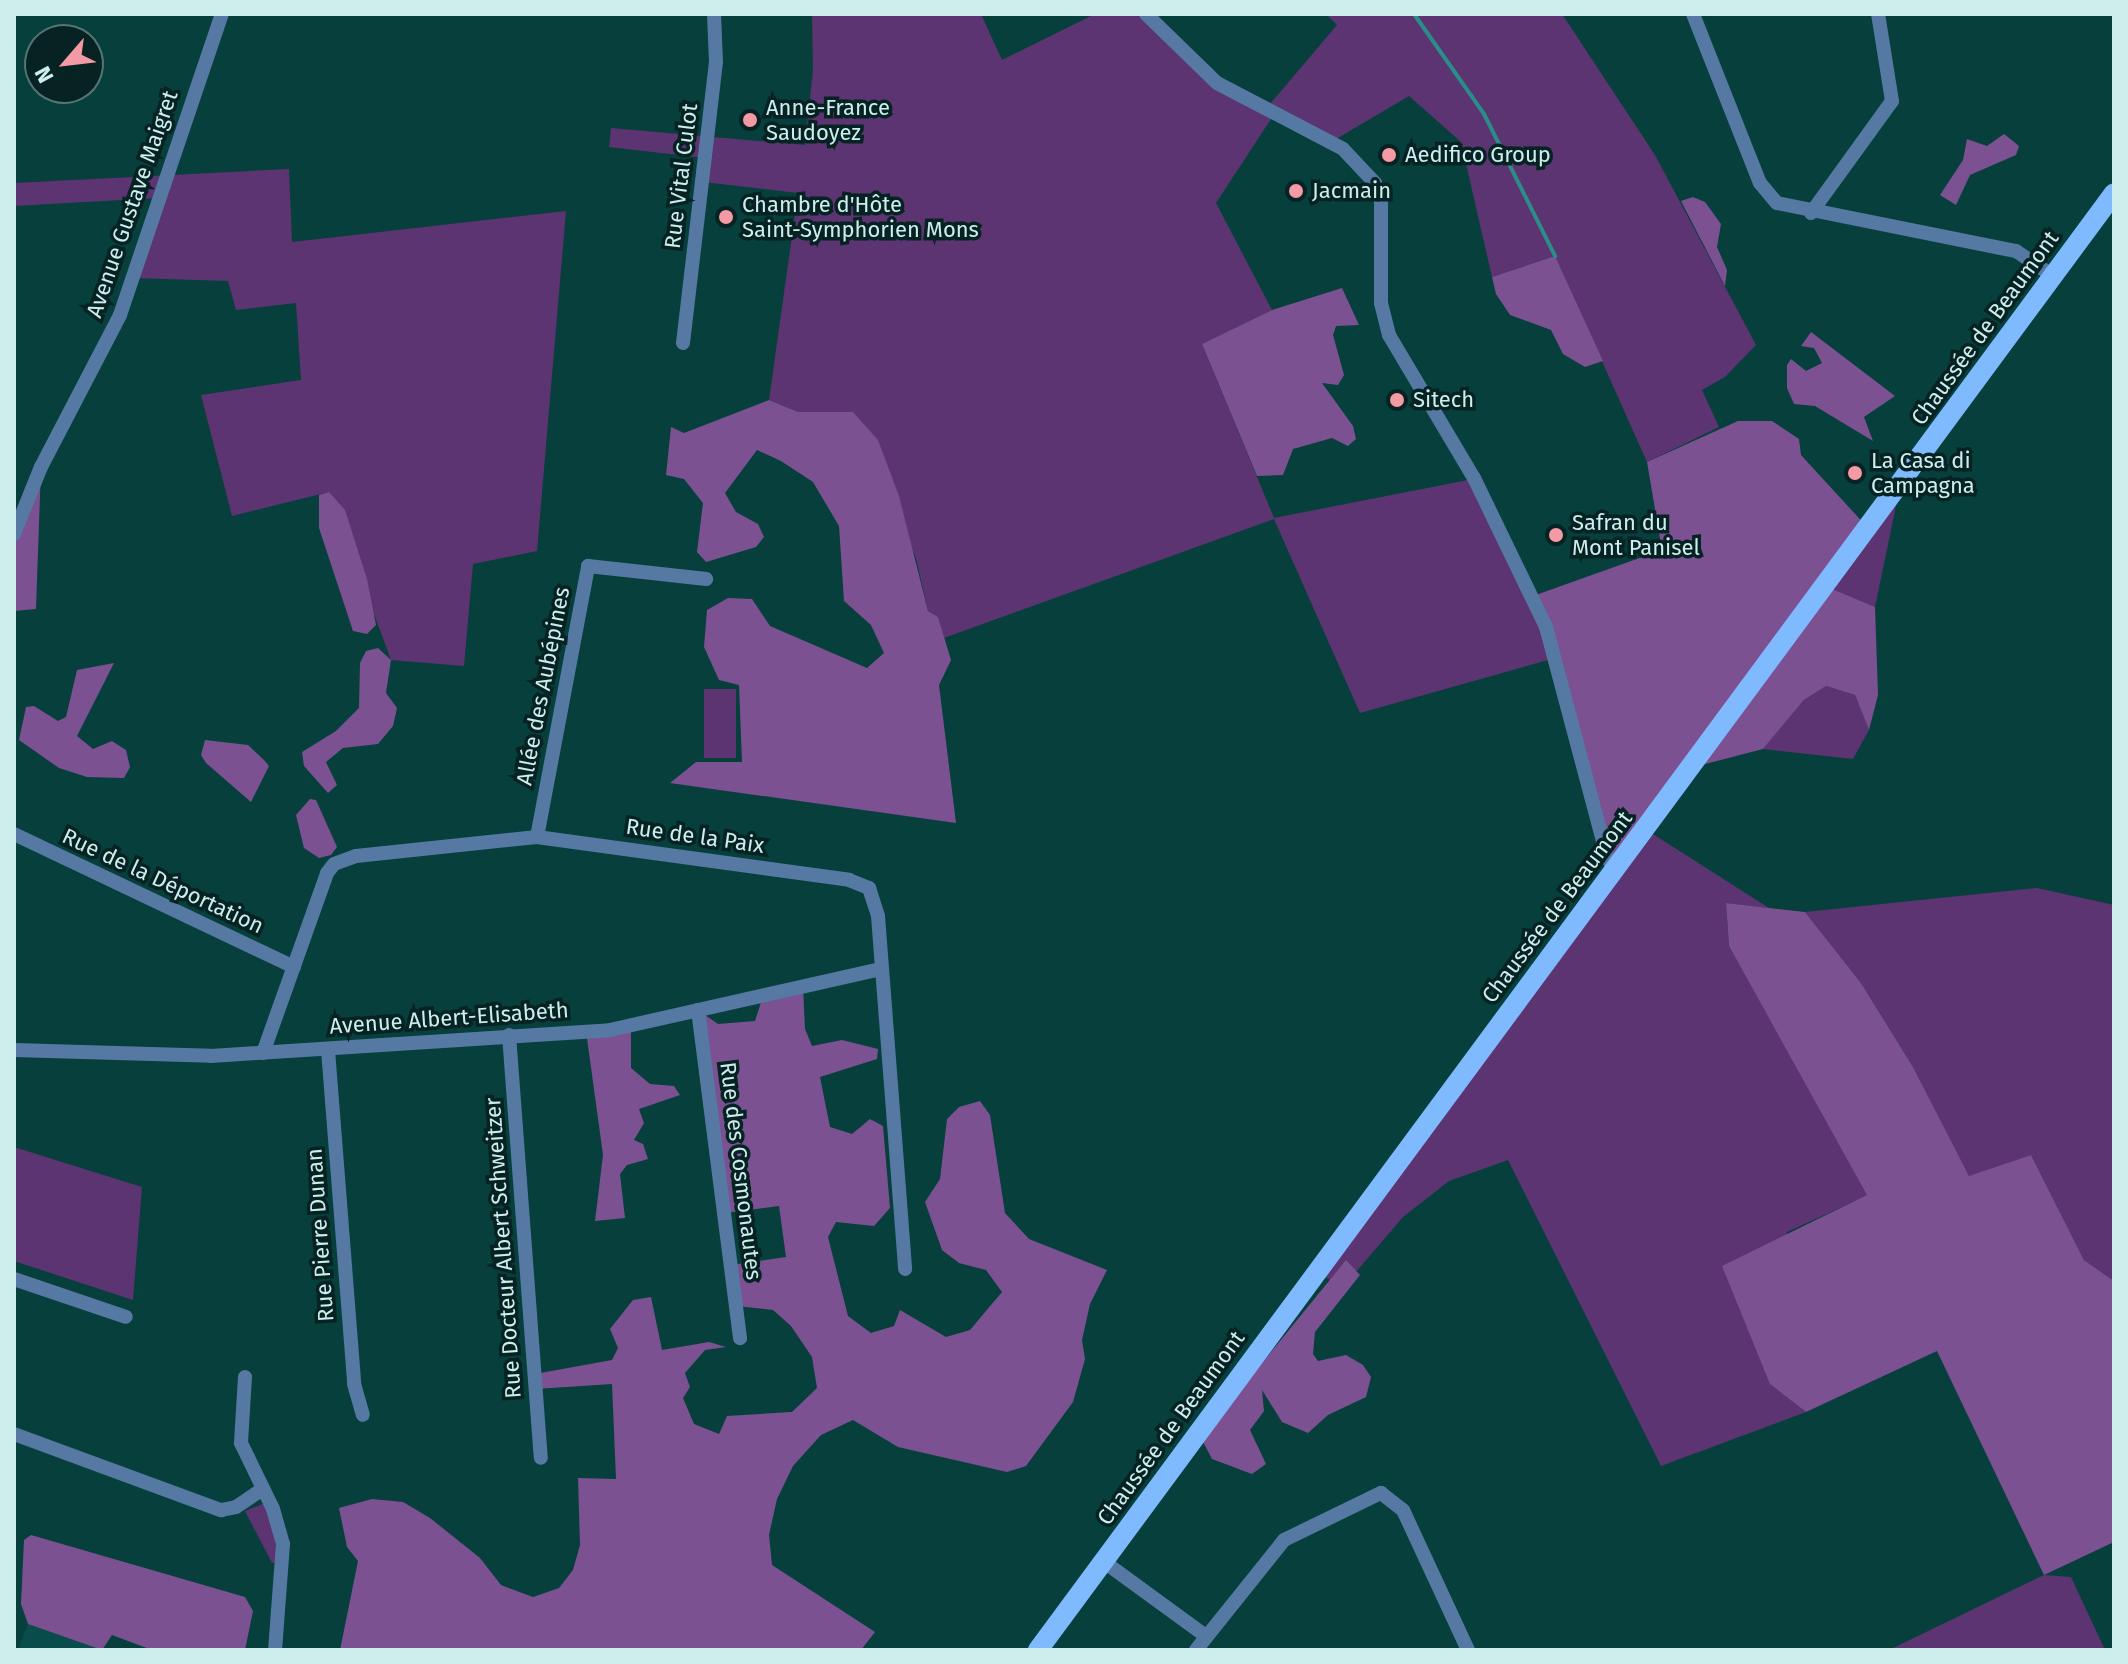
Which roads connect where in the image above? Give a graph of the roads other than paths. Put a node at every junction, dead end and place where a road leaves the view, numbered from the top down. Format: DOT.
graph roads {
  1 [pos="222,14"];
  2 [pos="714,14"];
  3 [pos="1146,14"];
  4 [pos="1693,14"];
  5 [pos="1878,14"];
  6 [pos="2114,193"];
  7 [pos="1811,213"];
  8 [pos="2053,276"];
  9 [pos="683,343"];
  10 [pos="14,534"];
  11 [pos="706,579"];
  12 [pos="14,834"];
  13 [pos="537,837"];
  14 [pos="1615,870"];
  15 [pos="294,967"];
  16 [pos="881,969"];
  17 [pos="698,1010"];
  18 [pos="509,1035"];
  19 [pos="14,1050"];
  20 [pos="328,1050"];
  21 [pos="263,1053"];
  22 [pos="905,1269"];
  23 [pos="14,1279"];
  24 [pos="126,1317"];
  25 [pos="740,1338"];
  26 [pos="245,1377"];
  27 [pos="363,1415"];
  28 [pos="14,1434"];
  29 [pos="541,1458"];
  30 [pos="263,1489"];
  31 [pos="1103,1561"];
  32 [pos="1206,1636"];
  33 [pos="275,1650"];
  34 [pos="1038,1650"];
  35 [pos="1196,1650"];
  36 [pos="1468,1650"];
  1 -- 10 [label="street, Avenue Gustave Maigret"];
  2 -- 9 [label="street, Rue Vital Culot"];
  3 -- 14 [label="street"];
  4 -- 7 [label="street"];
  5 -- 7 [label="street"];
  6 -- 8 [label="main road, Chaussée de Beaumont"];
  7 -- 8 [label="street"];
  8 -- 14 [label="main road, Chaussée de Beaumont"];
  11 -- 13 [label="street, Allée des Aubépines"];
  12 -- 15 [label="street, Rue de la Déportation"];
  13 -- 15 [label="street, Rue de la Paix"];
  13 -- 16 [label="street, Rue de la Paix"];
  14 -- 31 [label="main road, Chaussée de Beaumont"];
  15 -- 21 [label="street, Rue de la Paix"];
  16 -- 17 [label="street, Avenue Albert-Elisabeth"];
  16 -- 22 [label="street, Rue de la Paix"];
  17 -- 18 [label="street, Avenue Albert-Elisabeth"];
  17 -- 25 [label="street, Rue des Cosmonautes"];
  18 -- 20 [label="street, Avenue Albert-Elisabeth"];
  18 -- 29 [label="street, Rue Docteur Albert Schweitzer"];
  19 -- 21 [label="street, Avenue Albert-Elisabeth"];
  20 -- 21 [label="street, Avenue Albert-Elisabeth"];
  20 -- 27 [label="street, Rue Pierre Dunan"];
  23 -- 24 [label="street"];
  26 -- 30 [label="street"];
  28 -- 30 [label="street"];
  30 -- 33 [label="street"];
  31 -- 32 [label="street"];
  31 -- 34 [label="main road, Chaussée de Beaumont"];
  32 -- 35 [label="street"];
  32 -- 36 [label="street"];
}
